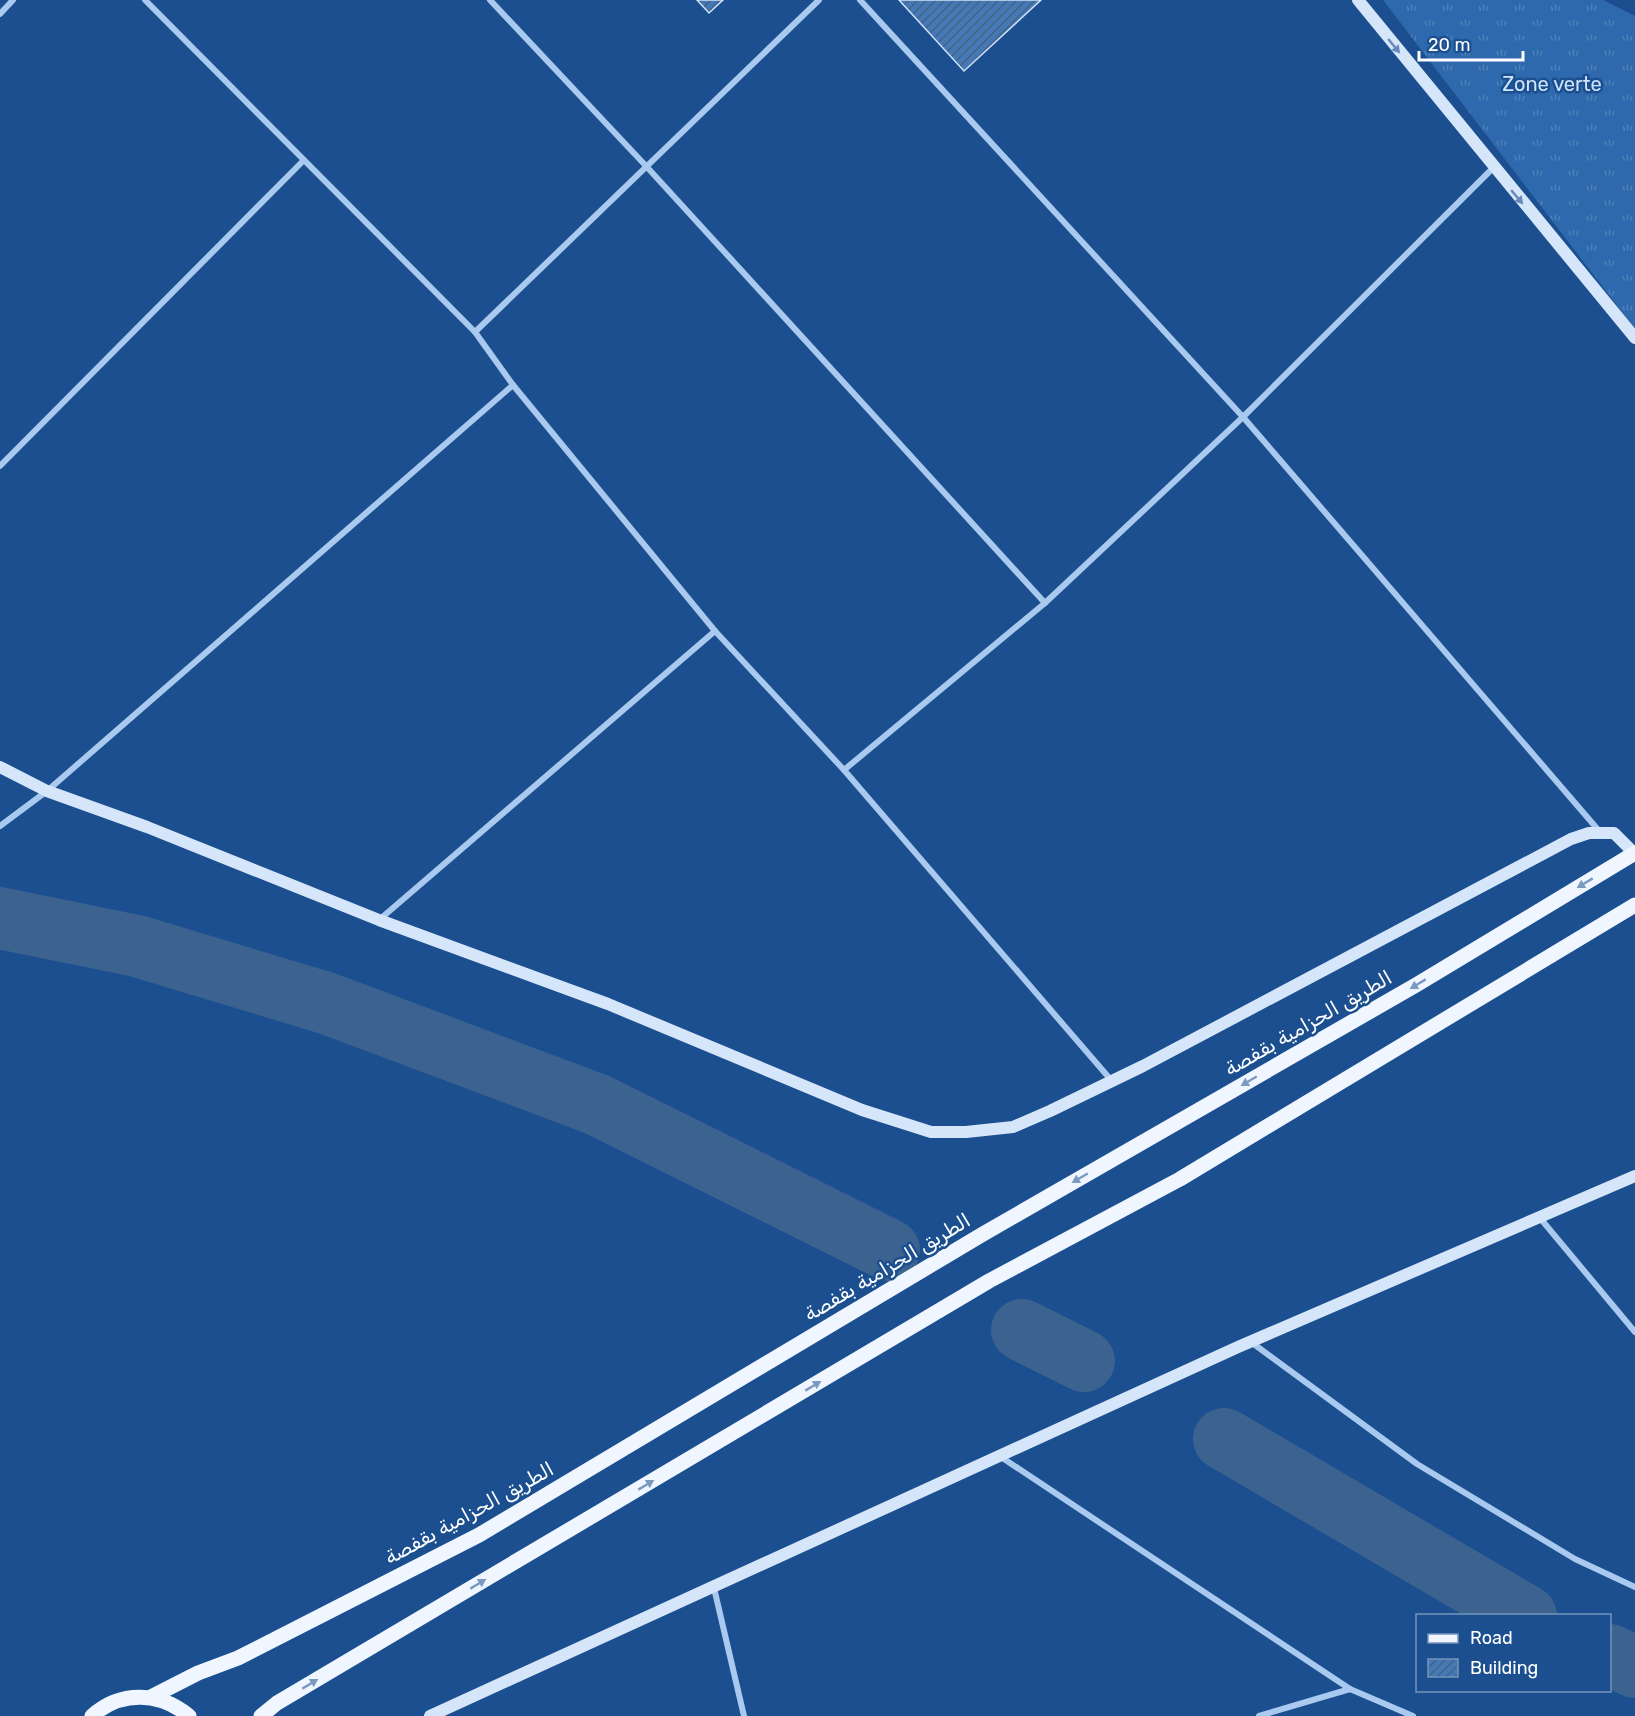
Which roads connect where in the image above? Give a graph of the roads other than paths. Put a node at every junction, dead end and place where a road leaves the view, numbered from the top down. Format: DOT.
graph roads {
  1 [pos="13,0"];
  2 [pos="145,0"];
  3 [pos="490,0"];
  4 [pos="819,0"];
  5 [pos="860,0"];
  6 [pos="1358,0"];
  7 [pos="0,14"];
  8 [pos="303,161"];
  9 [pos="646,166"];
  10 [pos="1493,168"];
  11 [pos="475,332"];
  12 [pos="1635,338"];
  13 [pos="513,385"];
  14 [pos="1243,417"];
  15 [pos="0,466"];
  16 [pos="1045,603"];
  17 [pos="715,631"];
  18 [pos="0,767"];
  19 [pos="844,770"];
  20 [pos="47,791"];
  21 [pos="0,826"];
  22 [pos="1600,832"];
  23 [pos="1635,853"];
  24 [pos="1635,905"];
  25 [pos="379,920"];
  26 [pos="1111,1080"];
  27 [pos="1635,1176"];
  28 [pos="1540,1218"];
  29 [pos="1635,1332"];
  30 [pos="1251,1342"];
  31 [pos="1001,1457"];
  32 [pos="1635,1587"];
  33 [pos="714,1588"];
  34 [pos="1350,1689"];
  35 [pos="150,1697"];
  36 [pos="92,1716"];
  37 [pos="189,1716"];
  38 [pos="261,1716"];
  39 [pos="430,1716"];
  40 [pos="744,1716"];
  41 [pos="1259,1716"];
  42 [pos="1413,1716"];
  1 -- 7 [label="street"];
  2 -- 8 [label="street"];
  3 -- 9 [label="street"];
  4 -- 9 [label="street"];
  5 -- 14 [label="street"];
  6 -- 10 [label="street, one-way"];
  8 -- 11 [label="street"];
  8 -- 15 [label="street"];
  9 -- 11 [label="street"];
  9 -- 16 [label="street"];
  10 -- 12 [label="street, one-way"];
  10 -- 14 [label="street"];
  11 -- 13 [label="street"];
  13 -- 17 [label="street"];
  13 -- 20 [label="street"];
  14 -- 16 [label="street"];
  14 -- 22 [label="street"];
  16 -- 19 [label="street"];
  17 -- 19 [label="street"];
  17 -- 25 [label="street"];
  18 -- 20 [label="street"];
  19 -- 26 [label="street"];
  20 -- 21 [label="street"];
  20 -- 25 [label="street"];
  22 -- 23 [label="street"];
  22 -- 26 [label="street"];
  23 -- 35 [label="main road, الطريق الحزامية بقفصة, one-way"];
  38 -- 24 [label="main road, one-way"];
  25 -- 26 [label="street"];
  27 -- 28 [label="street"];
  28 -- 29 [label="street"];
  28 -- 30 [label="street"];
  30 -- 31 [label="street"];
  30 -- 32 [label="street"];
  31 -- 33 [label="street"];
  31 -- 34 [label="street"];
  33 -- 39 [label="street"];
  33 -- 40 [label="street"];
  34 -- 41 [label="street"];
  34 -- 42 [label="street"];
  35 -- 36 [label="main road"];
  35 -- 37 [label="main road"];
}
